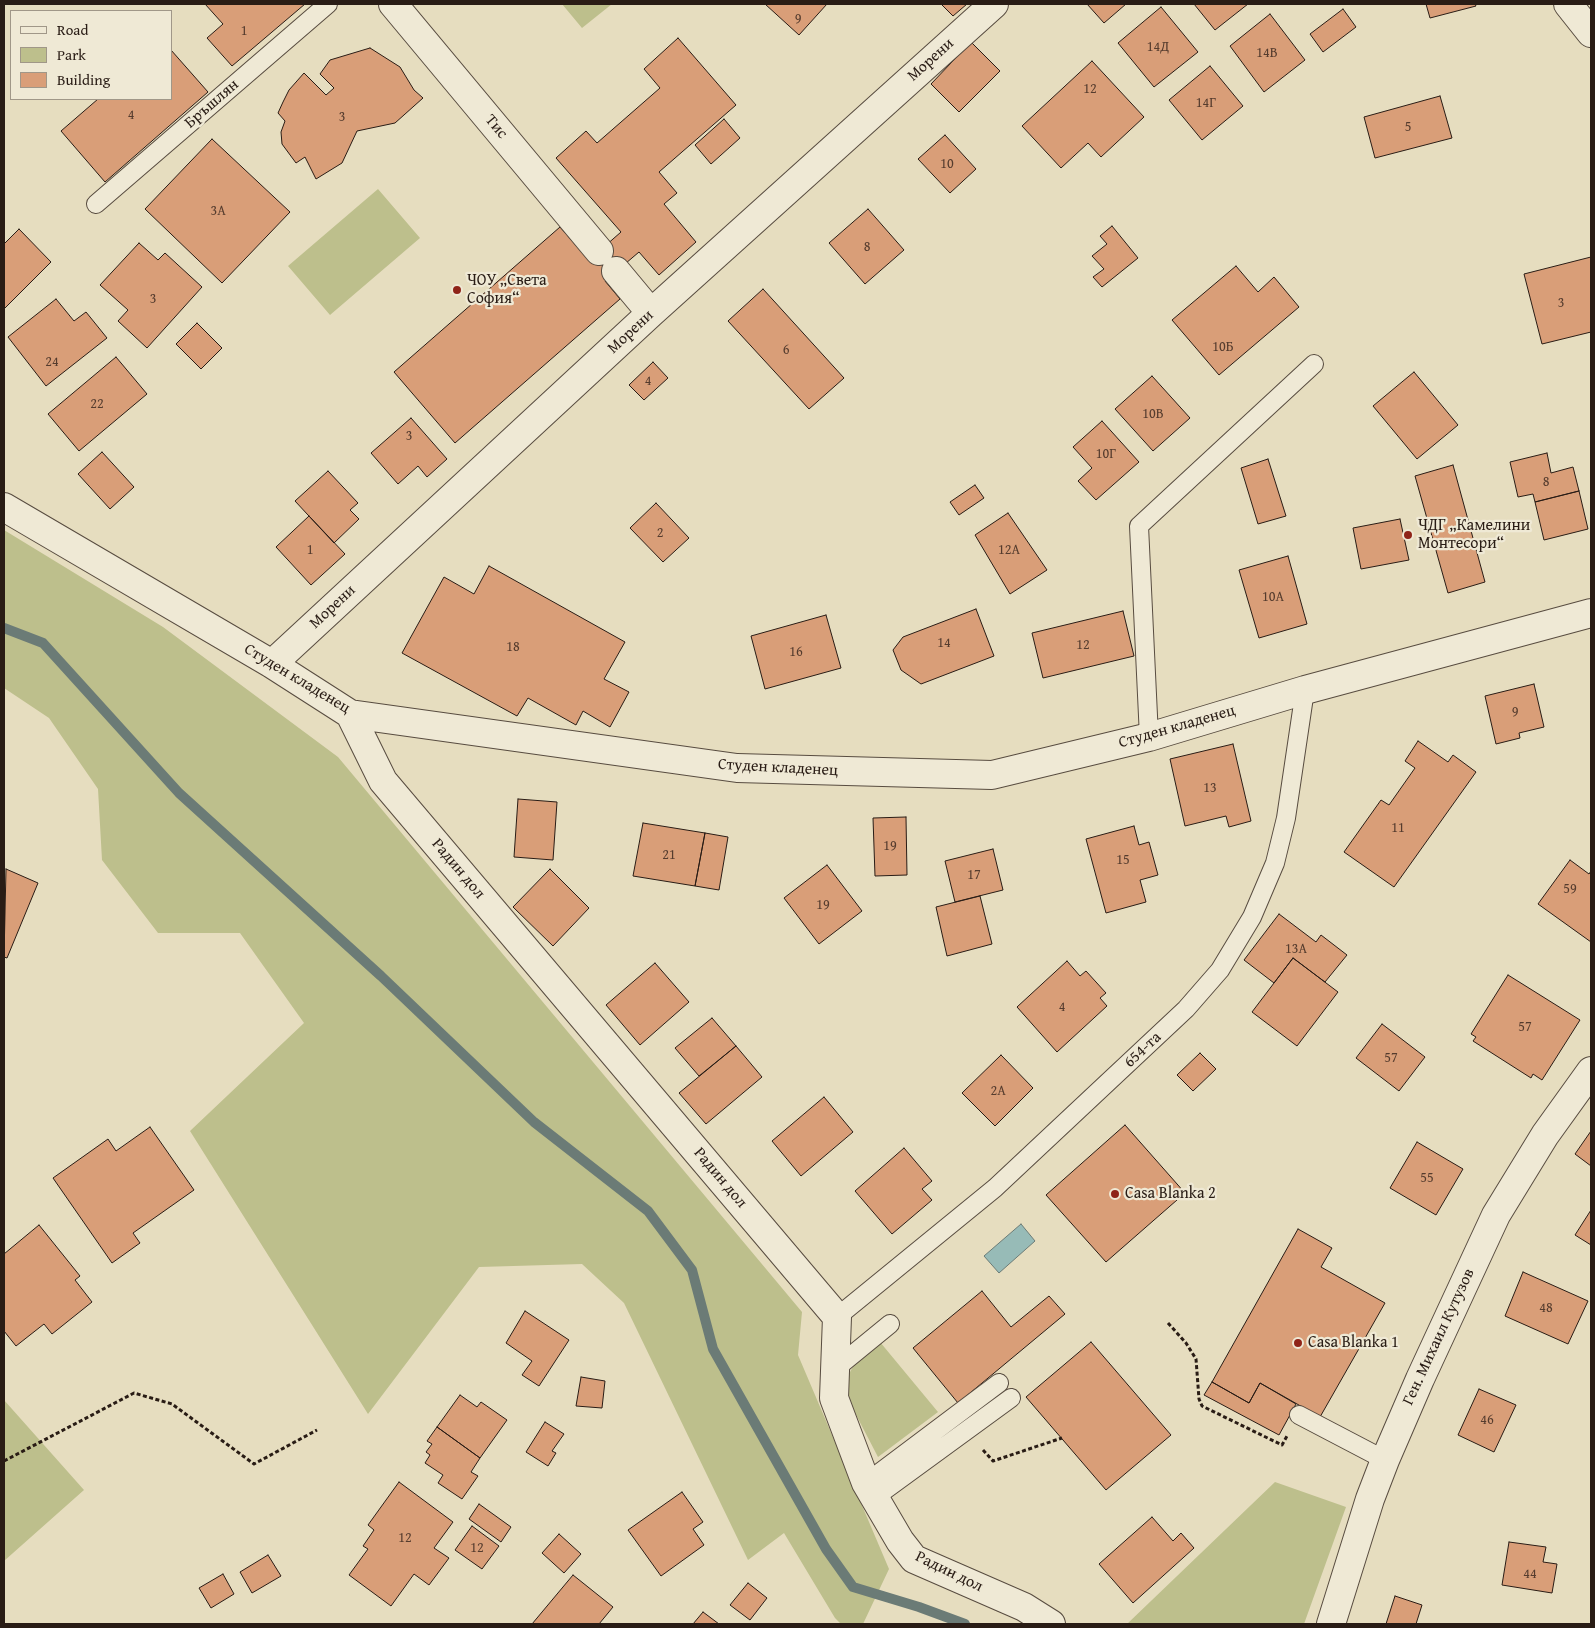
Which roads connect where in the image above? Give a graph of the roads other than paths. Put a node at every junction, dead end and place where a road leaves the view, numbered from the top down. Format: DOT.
graph roads {
  1 [pos="328,4"];
  2 [pos="393,4"];
  3 [pos="994,4"];
  4 [pos="1568,4"];
  5 [pos="1591,32"];
  6 [pos="96,204"];
  7 [pos="599,251"];
  8 [pos="616,271"];
  9 [pos="651,313"];
  10 [pos="1314,364"];
  11 [pos="4,484"];
  12 [pos="10,510"];
  13 [pos="1591,613"];
  14 [pos="272,664"];
  15 [pos="1305,690"];
  16 [pos="350,714"];
  17 [pos="1149,736"];
  18 [pos="1591,1071"];
  19 [pos="836,1317"];
  20 [pos="890,1324"];
  21 [pos="835,1369"];
  22 [pos="999,1384"];
  23 [pos="1011,1398"];
  24 [pos="1299,1416"];
  25 [pos="1384,1460"];
  26 [pos="870,1491"];
  27 [pos="1051,1624"];
  28 [pos="1331,1624"];
  1 -- 6 [label="lane, Бръшлян"];
  2 -- 7 [label="street, Тис"];
  3 -- 9 [label="street, Морени"];
  4 -- 5 [label="street"];
  8 -- 9 [label="street"];
  9 -- 14 [label="street, Морени"];
  10 -- 17 [label="lane"];
  11 -- 12 [label="street"];
  12 -- 14 [label="street, Студен кладенец"];
  13 -- 15 [label="street, Студен кладенец"];
  14 -- 16 [label="street, Студен кладенец"];
  15 -- 17 [label="street, Студен кладенец"];
  15 -- 19 [label="lane, 654-та"];
  16 -- 17 [label="street, Студен кладенец"];
  16 -- 19 [label="street, Радин дол"];
  18 -- 25 [label="street, Ген. Михаил Кутузов"];
  19 -- 21 [label="street, Радин дол"];
  20 -- 21 [label="lane"];
  21 -- 26 [label="street, Радин дол"];
  22 -- 26 [label="lane"];
  23 -- 26 [label="lane"];
  24 -- 25 [label="lane"];
  25 -- 28 [label="street, Ген. Михаил Кутузов"];
  26 -- 27 [label="street, Радин дол"];
}
